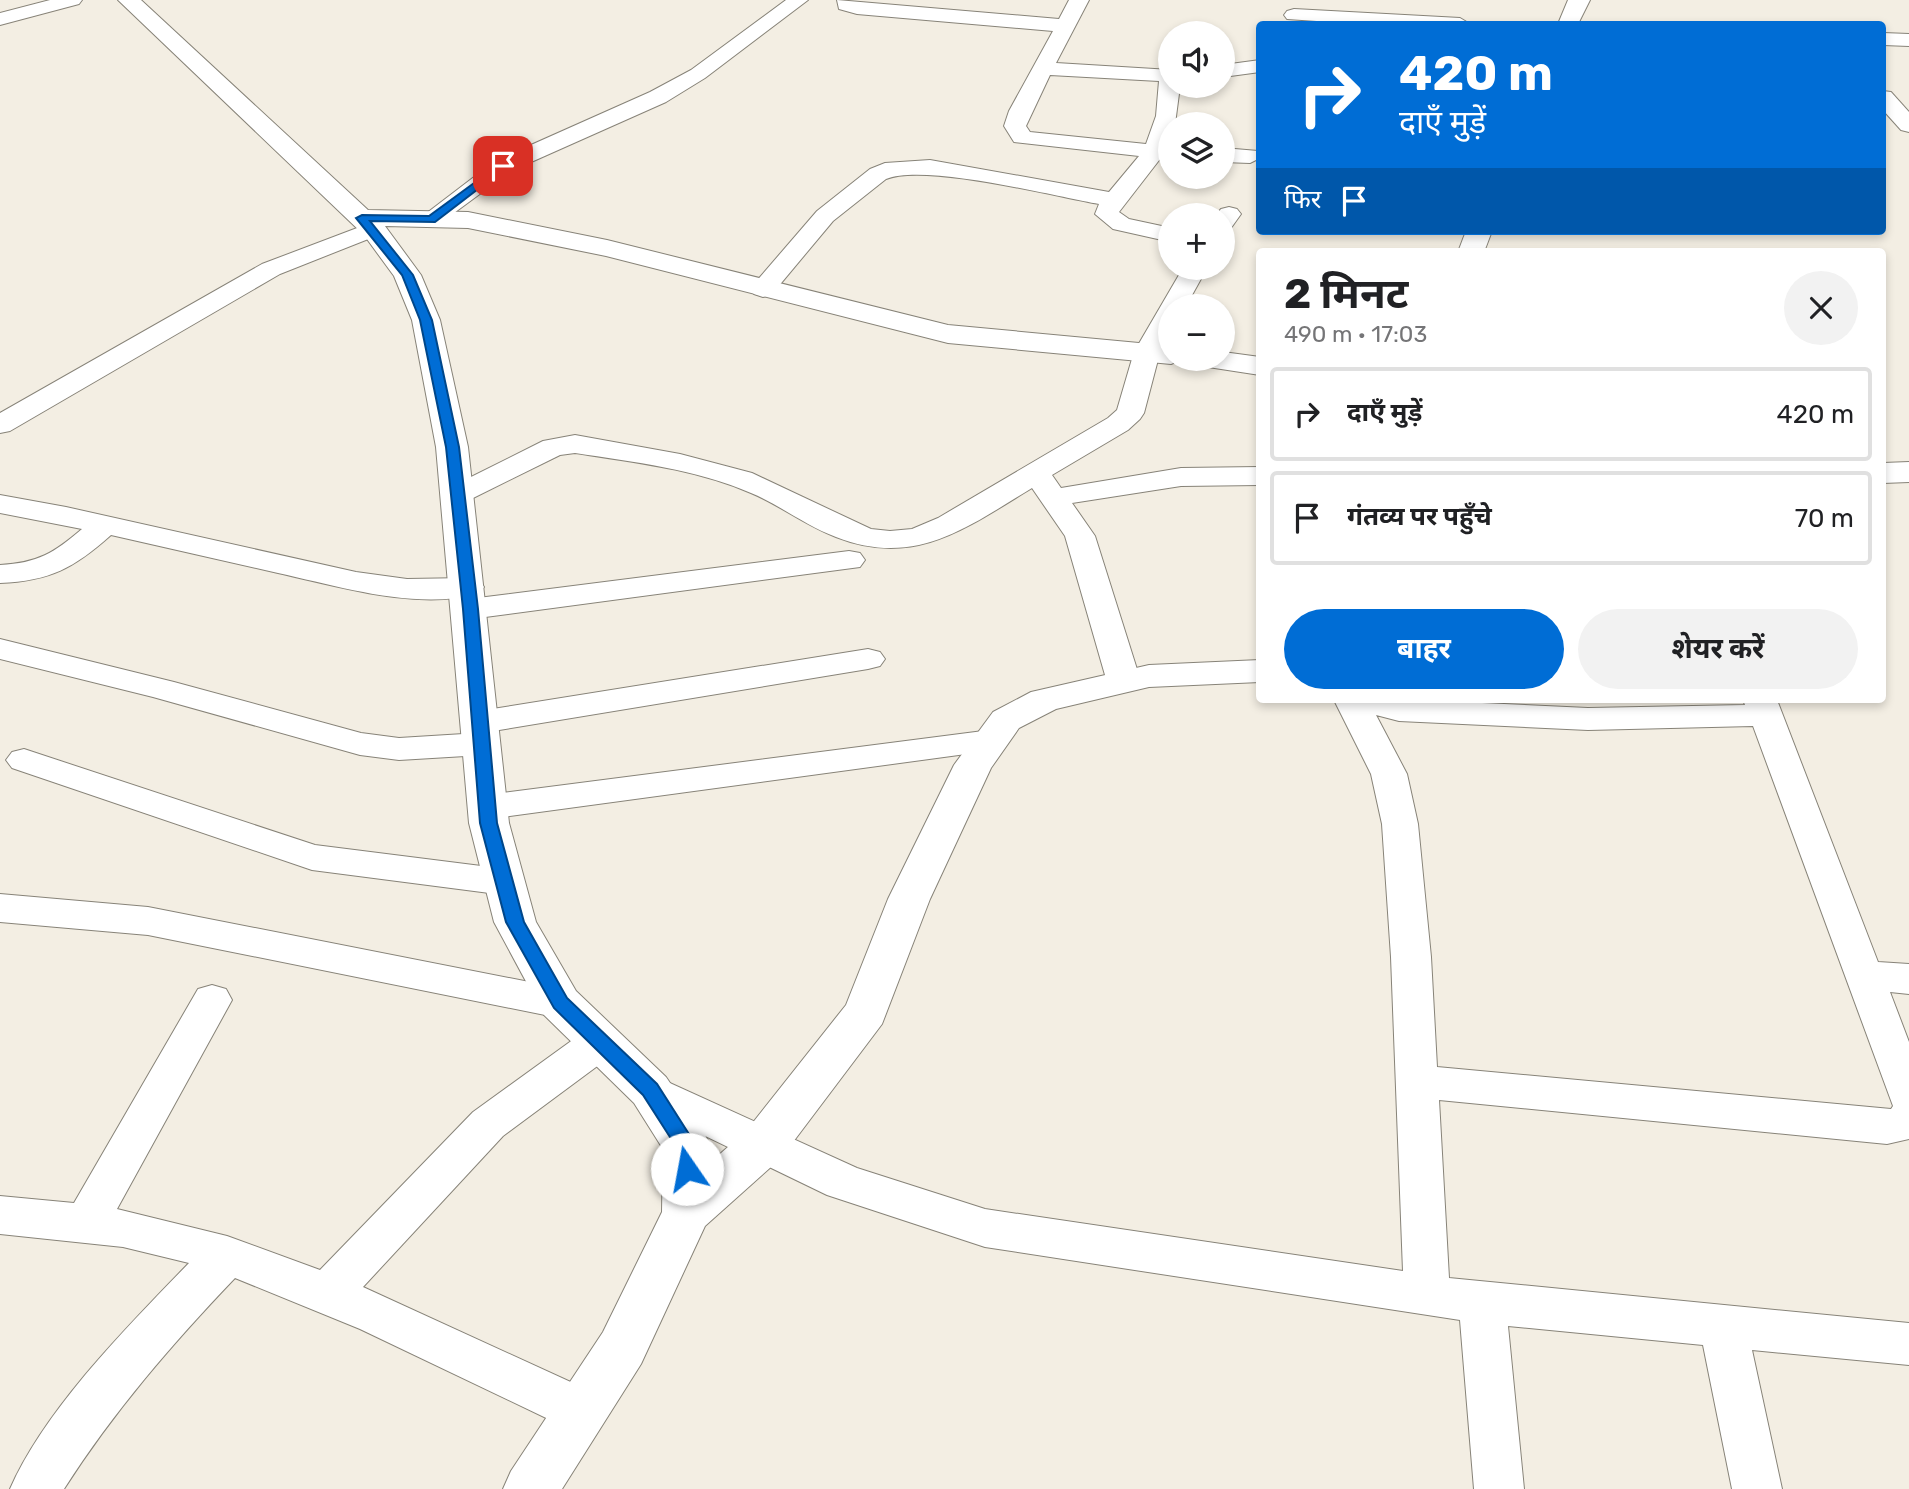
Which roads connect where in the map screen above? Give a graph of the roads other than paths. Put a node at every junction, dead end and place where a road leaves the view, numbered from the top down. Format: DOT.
graph roads {
  1 [pos="72,0"];
  2 [pos="128,0"];
  3 [pos="1079,0"];
  4 [pos="1580,0"];
  5 [pos="822,4"];
  6 [pos="1293,13"];
  7 [pos="0,19"];
  8 [pos="1378,21"];
  9 [pos="1570,21"];
  10 [pos="1066,26"];
  11 [pos="1886,39"];
  12 [pos="1909,40"];
  13 [pos="1256,67"];
  14 [pos="1044,68"];
  15 [pos="1235,69"];
  16 [pos="1158,75"];
  17 [pos="1909,94"];
  18 [pos="1886,96"];
  19 [pos="1886,99"];
  20 [pos="1909,125"];
  21 [pos="1158,153"];
  22 [pos="1235,155"];
  23 [pos="1250,156"];
  24 [pos="1158,157"];
  25 [pos="1115,200"];
  26 [pos="431,219"];
  27 [pos="367,224"];
  28 [pos="1158,232"];
  29 [pos="763,289"];
  30 [pos="1158,353"];
  31 [pos="1158,355"];
  32 [pos="1235,363"];
  33 [pos="1256,365"];
  34 [pos="0,425"];
  35 [pos="1909,472"];
  36 [pos="1886,473"];
  37 [pos="1256,476"];
  38 [pos="1044,486"];
  39 [pos="457,495"];
  40 [pos="0,504"];
  41 [pos="104,525"];
  42 [pos="840,548"];
  43 [pos="801,567"];
  44 [pos="0,574"];
  45 [pos="469,598"];
  46 [pos="0,649"];
  47 [pos="868,659"];
  48 [pos="1256,671"];
  49 [pos="1124,682"];
  50 [pos="1353,703"];
  51 [pos="1371,703"];
  52 [pos="1763,708"];
  53 [pos="481,733"];
  54 [pos="991,741"];
  55 [pos="24,760"];
  56 [pos="488,807"];
  57 [pos="505,882"];
  58 [pos="0,908"];
  59 [pos="1863,975"];
  60 [pos="1909,979"];
  61 [pos="212,1000"];
  62 [pos="560,1003"];
  63 [pos="600,1042"];
  64 [pos="1417,1081"];
  65 [pos="650,1090"];
  66 [pos="1909,1097"];
  67 [pos="1909,1117"];
  68 [pos="764,1144"];
  69 [pos="687,1212"];
  70 [pos="0,1216"];
  71 [pos="86,1223"];
  72 [pos="226,1255"];
  73 [pos="329,1292"];
  74 [pos="1427,1295"];
  75 [pos="1482,1303"];
  76 [pos="1723,1326"];
  77 [pos="1909,1344"];
  78 [pos="582,1411"];
  79 [pos="35,1489"];
  80 [pos="531,1489"];
  81 [pos="1499,1489"];
  82 [pos="1757,1489"];
  1 -- 7 [label="street"];
  2 -- 27 [label="main road"];
  3 -- 10 [label="street"];
  4 -- 9 [label="main road"];
  5 -- 10 [label="street"];
  5 -- 26 [label="street"];
  6 -- 8 [label="street"];
  10 -- 14 [label="street"];
  11 -- 12 [label="street"];
  13 -- 15 [label="street"];
  14 -- 16 [label="street"];
  14 -- 21 [label="street"];
  17 -- 18 [label="street"];
  19 -- 20 [label="street"];
  22 -- 23 [label="street"];
  24 -- 25 [label="street"];
  25 -- 28 [label="street"];
  25 -- 29 [label="street"];
  26 -- 27 [label="main road"];
  26 -- 29 [label="main road"];
  27 -- 34 [label="street"];
  27 -- 39 [label="main road"];
  29 -- 30 [label="main road"];
  31 -- 38 [label="street"];
  32 -- 33 [label="main road"];
  35 -- 36 [label="main road"];
  37 -- 38 [label="street"];
  38 -- 42 [label="street"];
  38 -- 49 [label="street"];
  39 -- 42 [label="street"];
  39 -- 45 [label="main road"];
  40 -- 41 [label="street"];
  41 -- 44 [label="street"];
  41 -- 45 [label="street"];
  42 -- 43 [label="street"];
  42 -- 43 [label="street"];
  43 -- 45 [label="street"];
  45 -- 53 [label="main road"];
  46 -- 53 [label="street"];
  47 -- 53 [label="street"];
  48 -- 49 [label="main road"];
  49 -- 54 [label="main road"];
  50 -- 64 [label="street"];
  51 -- 52 [label="street"];
  52 -- 59 [label="street"];
  53 -- 56 [label="main road"];
  54 -- 56 [label="street"];
  54 -- 68 [label="main road"];
  55 -- 57 [label="street"];
  56 -- 57 [label="main road"];
  57 -- 62 [label="main road"];
  58 -- 62 [label="street"];
  59 -- 60 [label="street"];
  59 -- 66 [label="street"];
  61 -- 71 [label="street"];
  62 -- 63 [label="main road"];
  63 -- 65 [label="main road"];
  63 -- 73 [label="street"];
  64 -- 67 [label="street"];
  64 -- 74 [label="street"];
  65 -- 68 [label="street"];
  65 -- 69 [label="main road"];
  68 -- 69 [label="main road"];
  68 -- 74 [label="street"];
  69 -- 78 [label="main road"];
  70 -- 71 [label="street"];
  71 -- 72 [label="street"];
  72 -- 73 [label="street"];
  72 -- 79 [label="street"];
  73 -- 78 [label="street"];
  74 -- 75 [label="street"];
  75 -- 76 [label="street"];
  75 -- 81 [label="street"];
  76 -- 77 [label="street"];
  76 -- 82 [label="street"];
  78 -- 80 [label="main road"];
}
